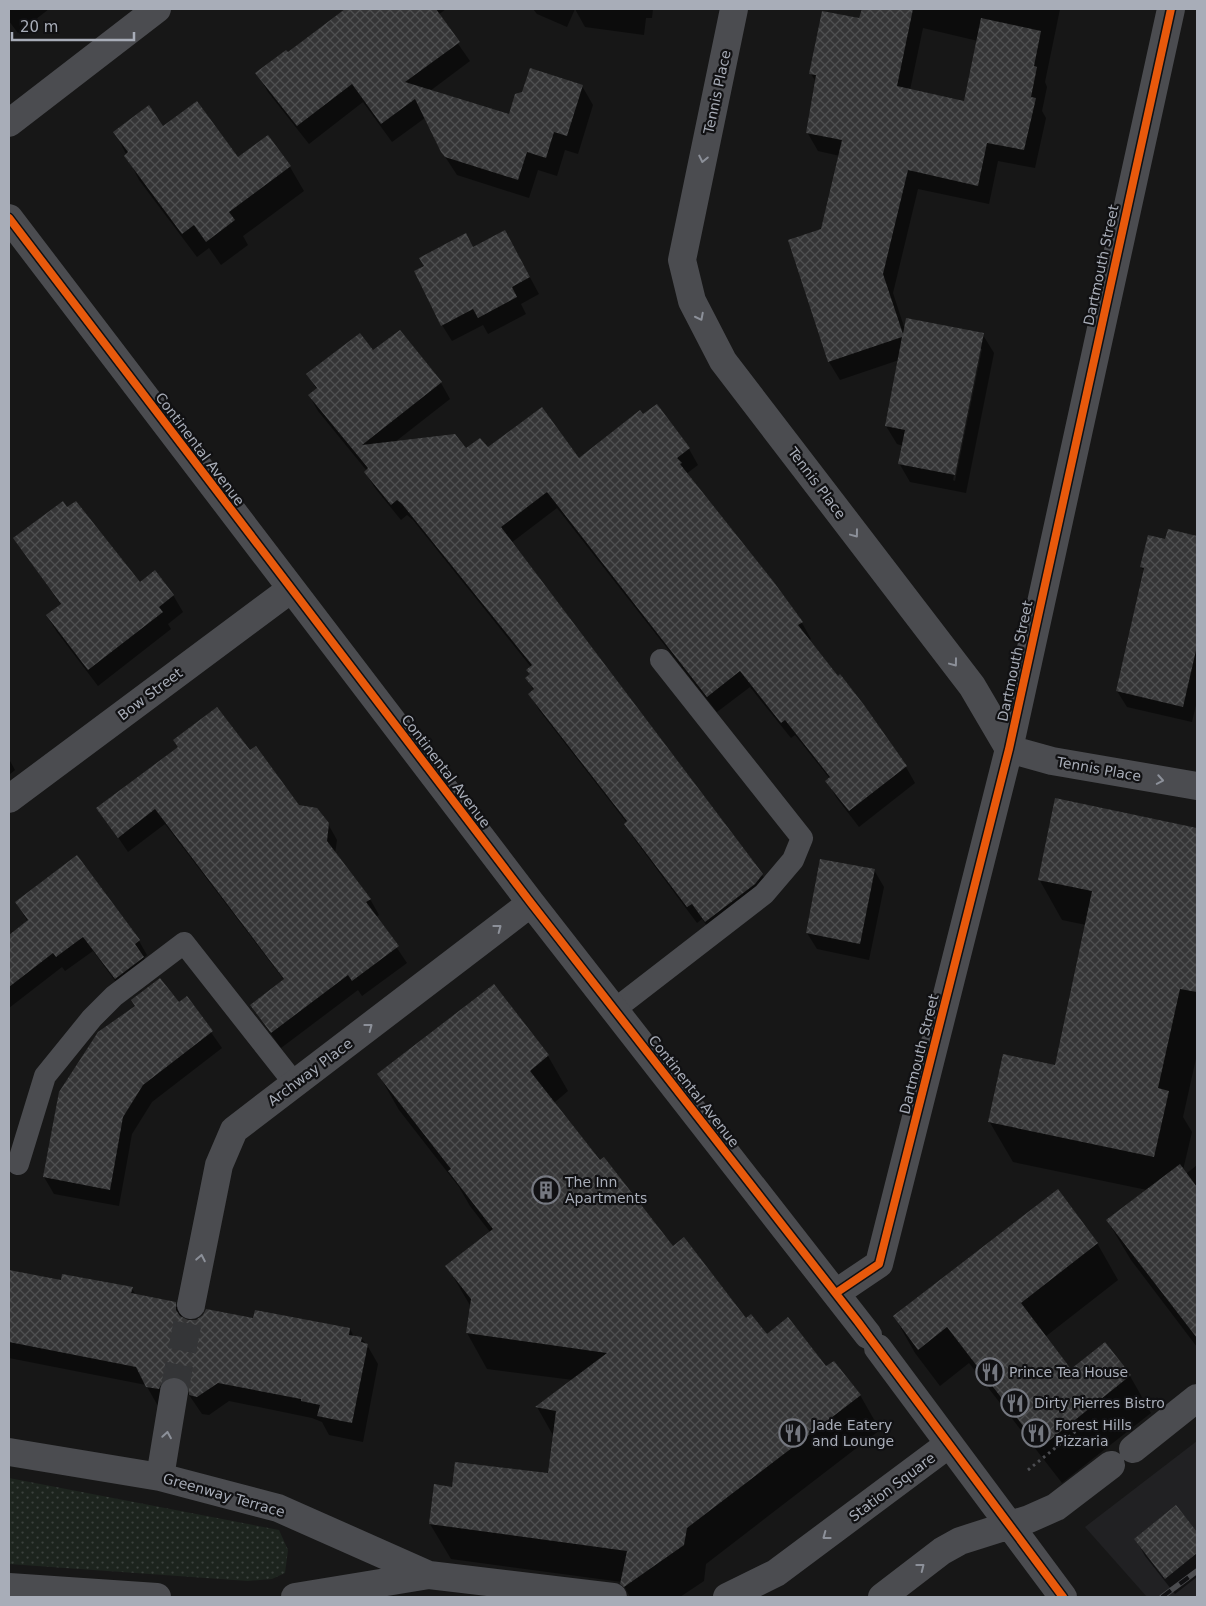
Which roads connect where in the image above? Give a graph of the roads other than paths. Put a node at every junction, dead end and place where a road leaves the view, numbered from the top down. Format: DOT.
graph roads {
  1 [pos="158,9"];
  2 [pos="734,9"];
  3 [pos="1170,9"];
  4 [pos="9,123"];
  5 [pos="9,218"];
  6 [pos="291,589"];
  7 [pos="661,660"];
  8 [pos="1009,749"];
  9 [pos="1197,786"];
  10 [pos="9,799"];
  11 [pos="531,903"];
  12 [pos="614,1010"];
  13 [pos="295,1084"];
  14 [pos="18,1164"];
  15 [pos="836,1293"];
  16 [pos="191,1306"];
  17 [pos="174,1392"];
  18 [pos="1197,1398"];
  19 [pos="949,1444"];
  20 [pos="1133,1449"];
  21 [pos="9,1452"];
  22 [pos="1111,1465"];
  23 [pos="160,1477"];
  24 [pos="1009,1524"];
  25 [pos="429,1575"];
  26 [pos="9,1587"];
  27 [pos="157,1597"];
  28 [pos="295,1597"];
  29 [pos="613,1597"];
  30 [pos="727,1597"];
  31 [pos="882,1597"];
  32 [pos="1063,1597"];
  1 -- 4 [label="street"];
  2 -- 8 [label="street, Tennis Place, one-way"];
  3 -- 8 [label="street, Dartmouth Street"];
  5 -- 6 [label="street, Continental Avenue"];
  6 -- 10 [label="street, Bow Street"];
  6 -- 11 [label="street, Continental Avenue"];
  7 -- 12 [label="lane"];
  8 -- 9 [label="street, Tennis Place, one-way"];
  8 -- 15 [label="street, Dartmouth Street"];
  11 -- 12 [label="street, Continental Avenue"];
  13 -- 11 [label="street, Archway Place, one-way"];
  12 -- 15 [label="street, Continental Avenue"];
  13 -- 14 [label="lane"];
  16 -- 13 [label="street, Archway Place, one-way"];
  15 -- 19 [label="street, Continental Avenue"];
  23 -- 17 [label="street, one-way"];
  18 -- 20 [label="street"];
  19 -- 24 [label="street, Station Square"];
  19 -- 30 [label="street, Station Square, one-way"];
  21 -- 23 [label="street, Greenway Terrace"];
  22 -- 24 [label="street"];
  23 -- 25 [label="street, Greenway Terrace"];
  31 -- 24 [label="street, one-way"];
  24 -- 32 [label="street, Station Square"];
  25 -- 28 [label="street, Greenway Terrace"];
  25 -- 29 [label="street, Greenway Terrace"];
  26 -- 27 [label="street"];
}
